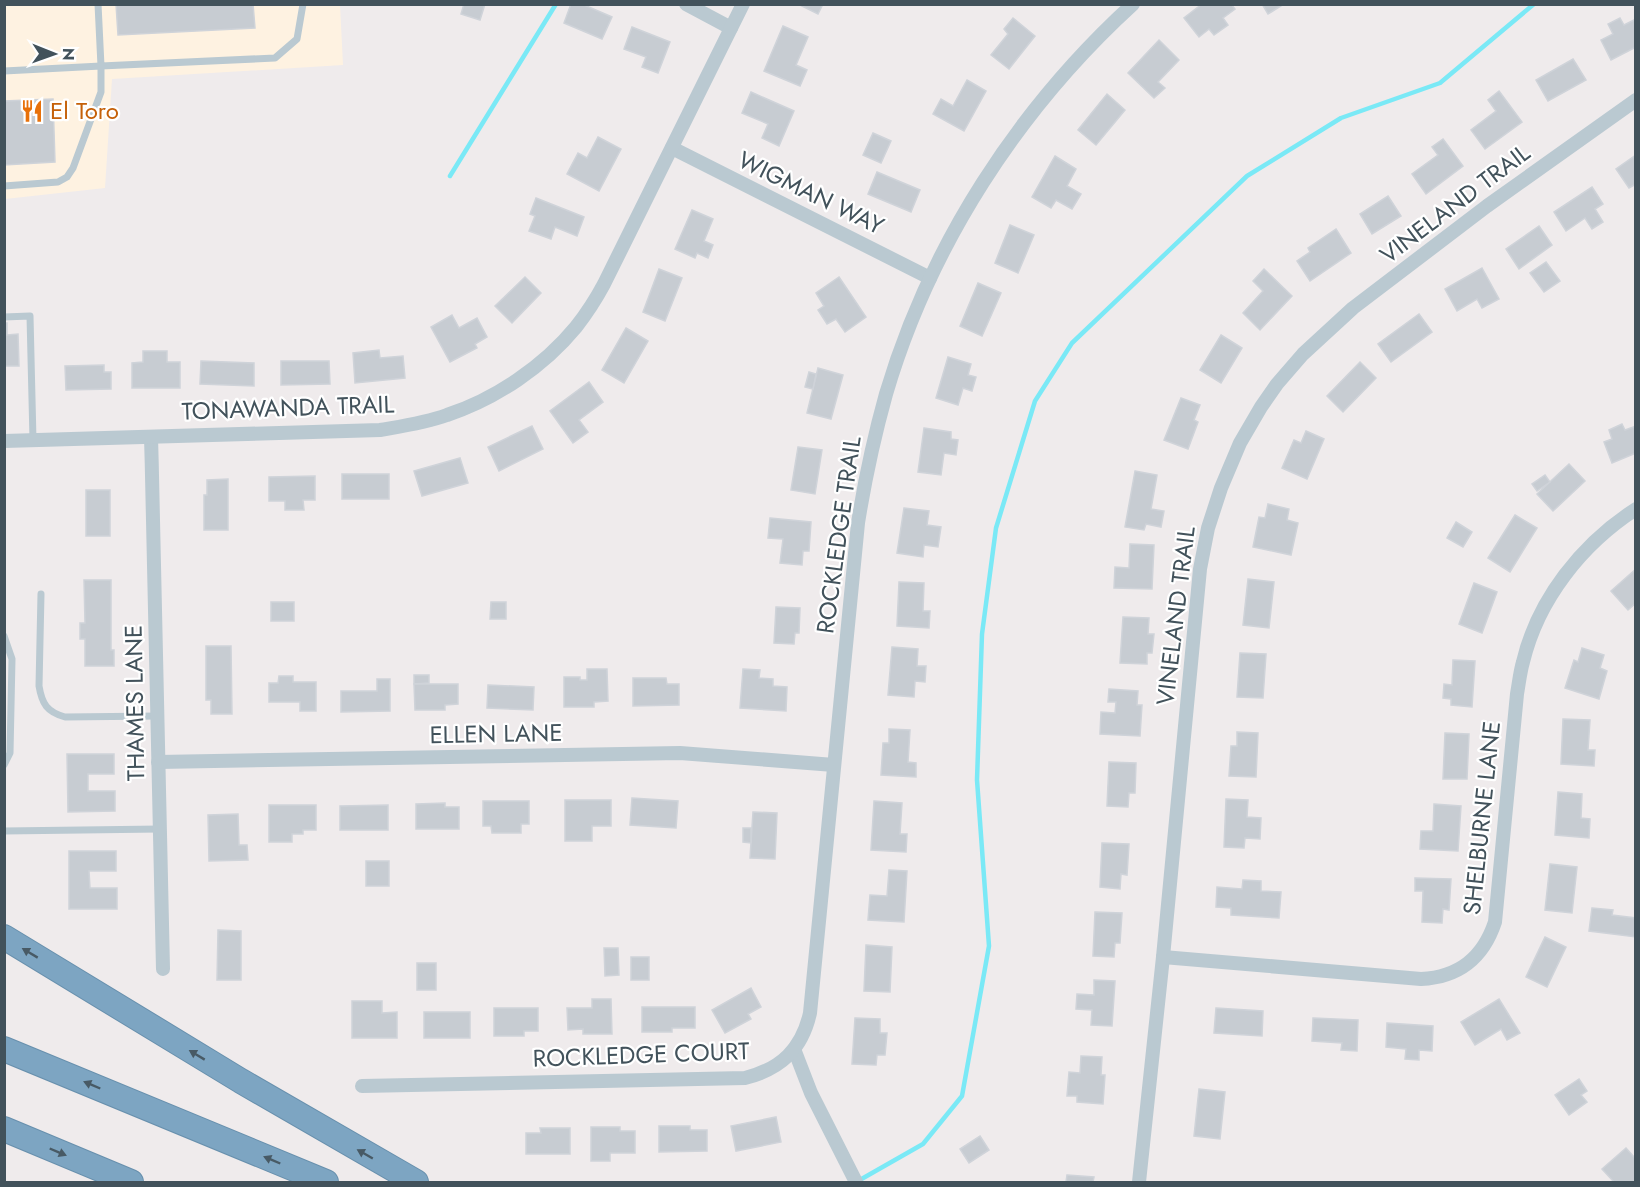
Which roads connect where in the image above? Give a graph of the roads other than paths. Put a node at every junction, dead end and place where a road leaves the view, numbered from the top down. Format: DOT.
graph roads {
  1 [pos="98,4"];
  2 [pos="303,4"];
  3 [pos="686,4"];
  4 [pos="743,4"];
  5 [pos="1133,4"];
  6 [pos="731,28"];
  7 [pos="101,66"];
  8 [pos="4,71"];
  9 [pos="1635,100"];
  10 [pos="672,148"];
  11 [pos="4,186"];
  12 [pos="930,278"];
  13 [pos="4,317"];
  14 [pos="151,437"];
  15 [pos="33,440"];
  16 [pos="4,441"];
  17 [pos="1635,509"];
  18 [pos="41,594"];
  19 [pos="4,636"];
  20 [pos="158,716"];
  21 [pos="158,762"];
  22 [pos="4,765"];
  23 [pos="834,765"];
  24 [pos="828,826"];
  25 [pos="160,829"];
  26 [pos="4,831"];
  27 [pos="4,937"];
  28 [pos="1163,957"];
  29 [pos="163,969"];
  30 [pos="4,1048"];
  31 [pos="794,1048"];
  32 [pos="362,1086"];
  33 [pos="4,1129"];
  34 [pos="131,1182"];
  35 [pos="326,1182"];
  36 [pos="416,1182"];
  37 [pos="856,1182"];
  38 [pos="1139,1182"];
  1 -- 7 [label="lane"];
  2 -- 7 [label="lane"];
  3 -- 6 [label="street"];
  4 -- 6 [label="street, TONAWANDA TRAIL"];
  5 -- 12 [label="street, ROCKLEDGE TRAIL"];
  6 -- 10 [label="street, TONAWANDA TRAIL"];
  7 -- 8 [label="lane"];
  7 -- 11 [label="lane"];
  9 -- 28 [label="street, VINELAND TRAIL"];
  10 -- 12 [label="street, WIGMAN WAY"];
  10 -- 14 [label="street, TONAWANDA TRAIL"];
  12 -- 23 [label="street, ROCKLEDGE TRAIL"];
  13 -- 15 [label="lane"];
  14 -- 15 [label="street, TONAWANDA TRAIL"];
  14 -- 20 [label="street, THAMES LANE"];
  15 -- 16 [label="street, TONAWANDA TRAIL"];
  17 -- 28 [label="street, SHELBURNE LANE"];
  18 -- 20 [label="lane"];
  19 -- 22 [label="lane"];
  20 -- 21 [label="street, THAMES LANE"];
  21 -- 23 [label="street, ELLEN LANE"];
  21 -- 25 [label="street, THAMES LANE"];
  23 -- 24 [label="street, ROCKLEDGE TRAIL"];
  24 -- 31 [label="street, ROCKLEDGE COURT"];
  25 -- 26 [label="lane"];
  25 -- 29 [label="street, THAMES LANE"];
  36 -- 27 [label="highway, one-way"];
  28 -- 38 [label="street, VINELAND TRAIL"];
  35 -- 30 [label="highway, one-way"];
  31 -- 32 [label="street, ROCKLEDGE COURT"];
  31 -- 37 [label="street"];
  33 -- 34 [label="highway, one-way"];
}
